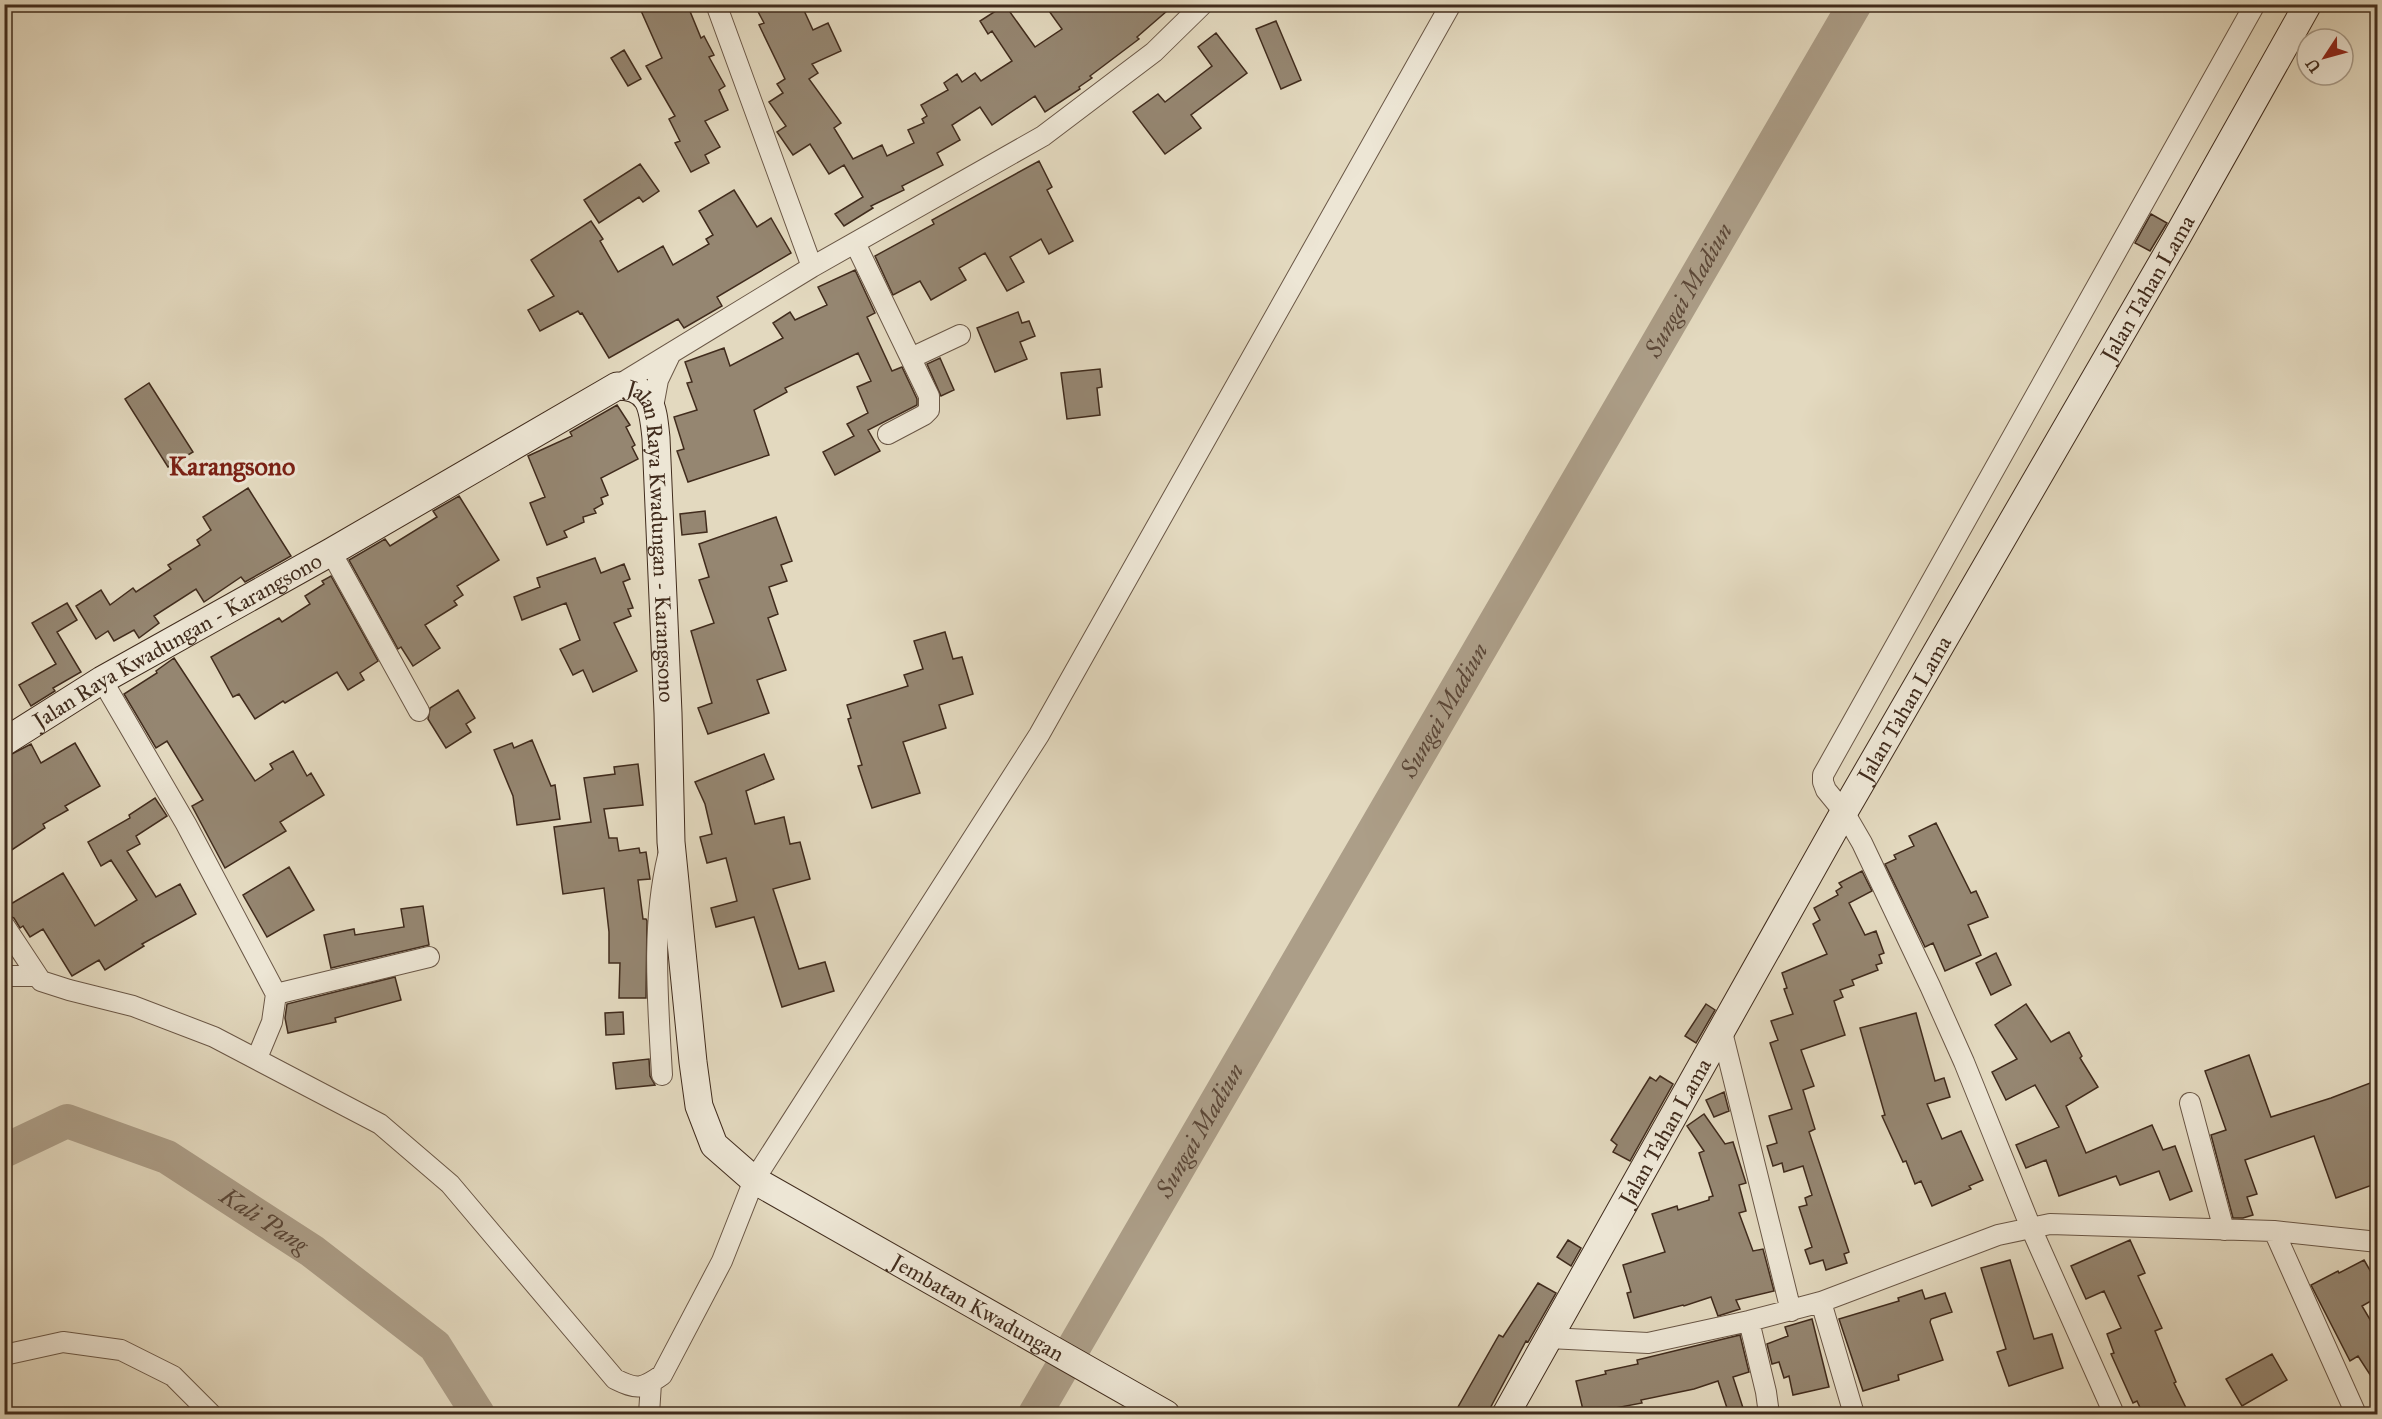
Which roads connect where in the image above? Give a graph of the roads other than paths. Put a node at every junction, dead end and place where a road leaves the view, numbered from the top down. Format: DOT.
graph roads {
  1 [pos="716,4"];
  2 [pos="1203,4"];
  3 [pos="1452,4"];
  4 [pos="2255,4"];
  5 [pos="2308,4"];
  6 [pos="855,243"];
  7 [pos="812,267"];
  8 [pos="960,335"];
  9 [pos="672,352"];
  10 [pos="911,358"];
  11 [pos="616,386"];
  12 [pos="653,407"];
  13 [pos="888,434"];
  14 [pos="331,552"];
  15 [pos="102,680"];
  16 [pos="419,711"];
  17 [pos="4,742"];
  18 [pos="1844,812"];
  19 [pos="671,842"];
  20 [pos="4,925"];
  21 [pos="429,957"];
  22 [pos="4,976"];
  23 [pos="36,976"];
  24 [pos="276,994"];
  25 [pos="1721,1028"];
  26 [pos="257,1058"];
  27 [pos="662,1075"];
  28 [pos="2190,1103"];
  29 [pos="754,1180"];
  30 [pos="788,1199"];
  31 [pos="2031,1228"];
  32 [pos="2224,1230"];
  33 [pos="2274,1232"];
  34 [pos="2378,1242"];
  35 [pos="1821,1302"];
  36 [pos="1791,1311"];
  37 [pos="1749,1322"];
  38 [pos="1549,1338"];
  39 [pos="4,1355"];
  40 [pos="651,1383"];
  41 [pos="211,1414"];
  42 [pos="649,1414"];
  43 [pos="1167,1414"];
  44 [pos="1506,1414"];
  45 [pos="1769,1414"];
  46 [pos="1854,1414"];
  47 [pos="2114,1414"];
  48 [pos="2356,1414"];
  1 -- 7 [label="street"];
  2 -- 6 [label="street"];
  3 -- 29 [label="street"];
  4 -- 18 [label="street"];
  5 -- 18 [label="main road, Jalan Tahan Lama"];
  6 -- 7 [label="street"];
  6 -- 10 [label="street"];
  7 -- 9 [label="street"];
  8 -- 10 [label="street"];
  9 -- 11 [label="street"];
  9 -- 12 [label="street"];
  10 -- 13 [label="street"];
  11 -- 12 [label="main road, Jalan Raya Kwadungan - Karangsono"];
  11 -- 14 [label="main road, Jalan Raya Kwadungan - Karangsono"];
  12 -- 19 [label="main road, Jalan Raya Kwadungan - Karangsono"];
  14 -- 15 [label="main road, Jalan Raya Kwadungan - Karangsono"];
  14 -- 16 [label="street"];
  15 -- 17 [label="main road, Jalan Raya Kwadungan - Karangsono"];
  15 -- 24 [label="street"];
  18 -- 25 [label="main road, Jalan Tahan Lama"];
  18 -- 31 [label="street"];
  19 -- 27 [label="street"];
  19 -- 29 [label="main road, Jalan Raya Kwadungan - Karangsono"];
  20 -- 23 [label="street"];
  21 -- 24 [label="street"];
  22 -- 23 [label="street"];
  23 -- 26 [label="street"];
  24 -- 26 [label="street"];
  25 -- 36 [label="street"];
  25 -- 38 [label="main road, Jalan Tahan Lama"];
  26 -- 40 [label="street"];
  28 -- 32 [label="street"];
  29 -- 30 [label="main road, Jalan Raya Kwadungan - Karangsono"];
  29 -- 40 [label="street"];
  30 -- 43 [label="main road, Jembatan Kwadungan"];
  31 -- 32 [label="street"];
  31 -- 35 [label="street"];
  31 -- 47 [label="street"];
  32 -- 33 [label="street"];
  33 -- 34 [label="street"];
  33 -- 48 [label="street"];
  35 -- 36 [label="street"];
  35 -- 46 [label="street"];
  36 -- 37 [label="street"];
  37 -- 38 [label="street"];
  37 -- 45 [label="street"];
  38 -- 44 [label="main road, Jalan Tahan Lama"];
  39 -- 41 [label="street"];
  40 -- 42 [label="street"];
}
